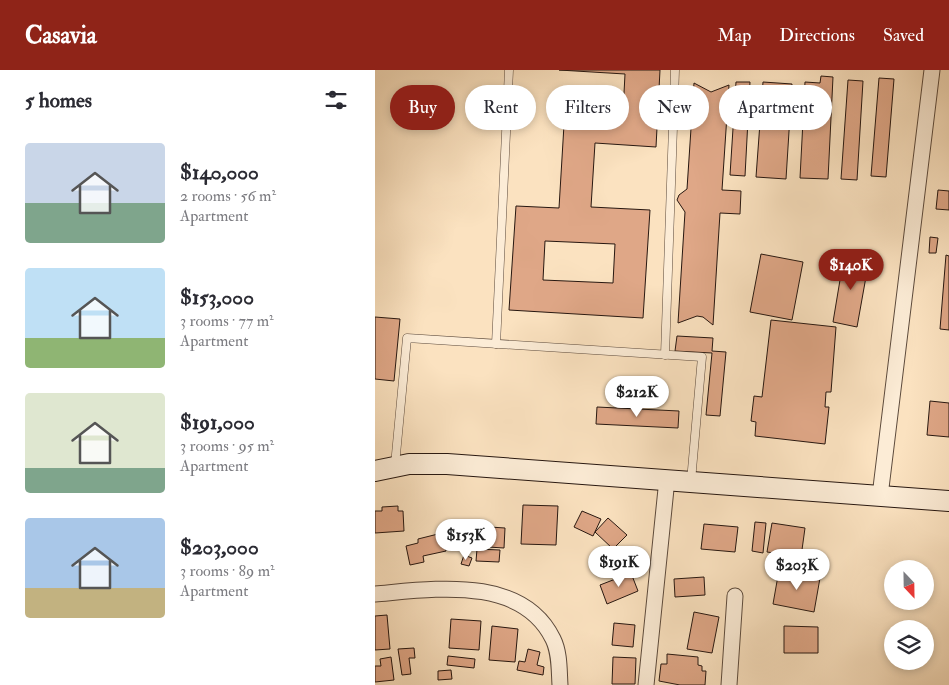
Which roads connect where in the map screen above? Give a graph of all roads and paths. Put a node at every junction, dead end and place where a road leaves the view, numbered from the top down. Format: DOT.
graph roads {
  1 [pos="509,70"];
  2 [pos="675,70"];
  3 [pos="932,70"];
  4 [pos="496,344"];
  5 [pos="665,355"];
  6 [pos="395,467"];
  7 [pos="375,471"];
  8 [pos="667,479"];
  9 [pos="691,481"];
  10 [pos="880,496"];
  11 [pos="949,501"];
  12 [pos="375,594"];
  13 [pos="735,596"];
  14 [pos="560,685"];
  15 [pos="646,685"];
  16 [pos="729,685"];
  1 -- 4 [label="lane"];
  2 -- 5 [label="lane"];
  3 -- 10 [label="street"];
  4 -- 5 [label="lane"];
  4 -- 6 [label="lane"];
  5 -- 9 [label="lane"];
  6 -- 7 [label="street"];
  6 -- 8 [label="street"];
  8 -- 9 [label="street"];
  8 -- 15 [label="street"];
  9 -- 10 [label="street"];
  10 -- 11 [label="street"];
  12 -- 14 [label="street"];
  13 -- 16 [label="street"];
}
